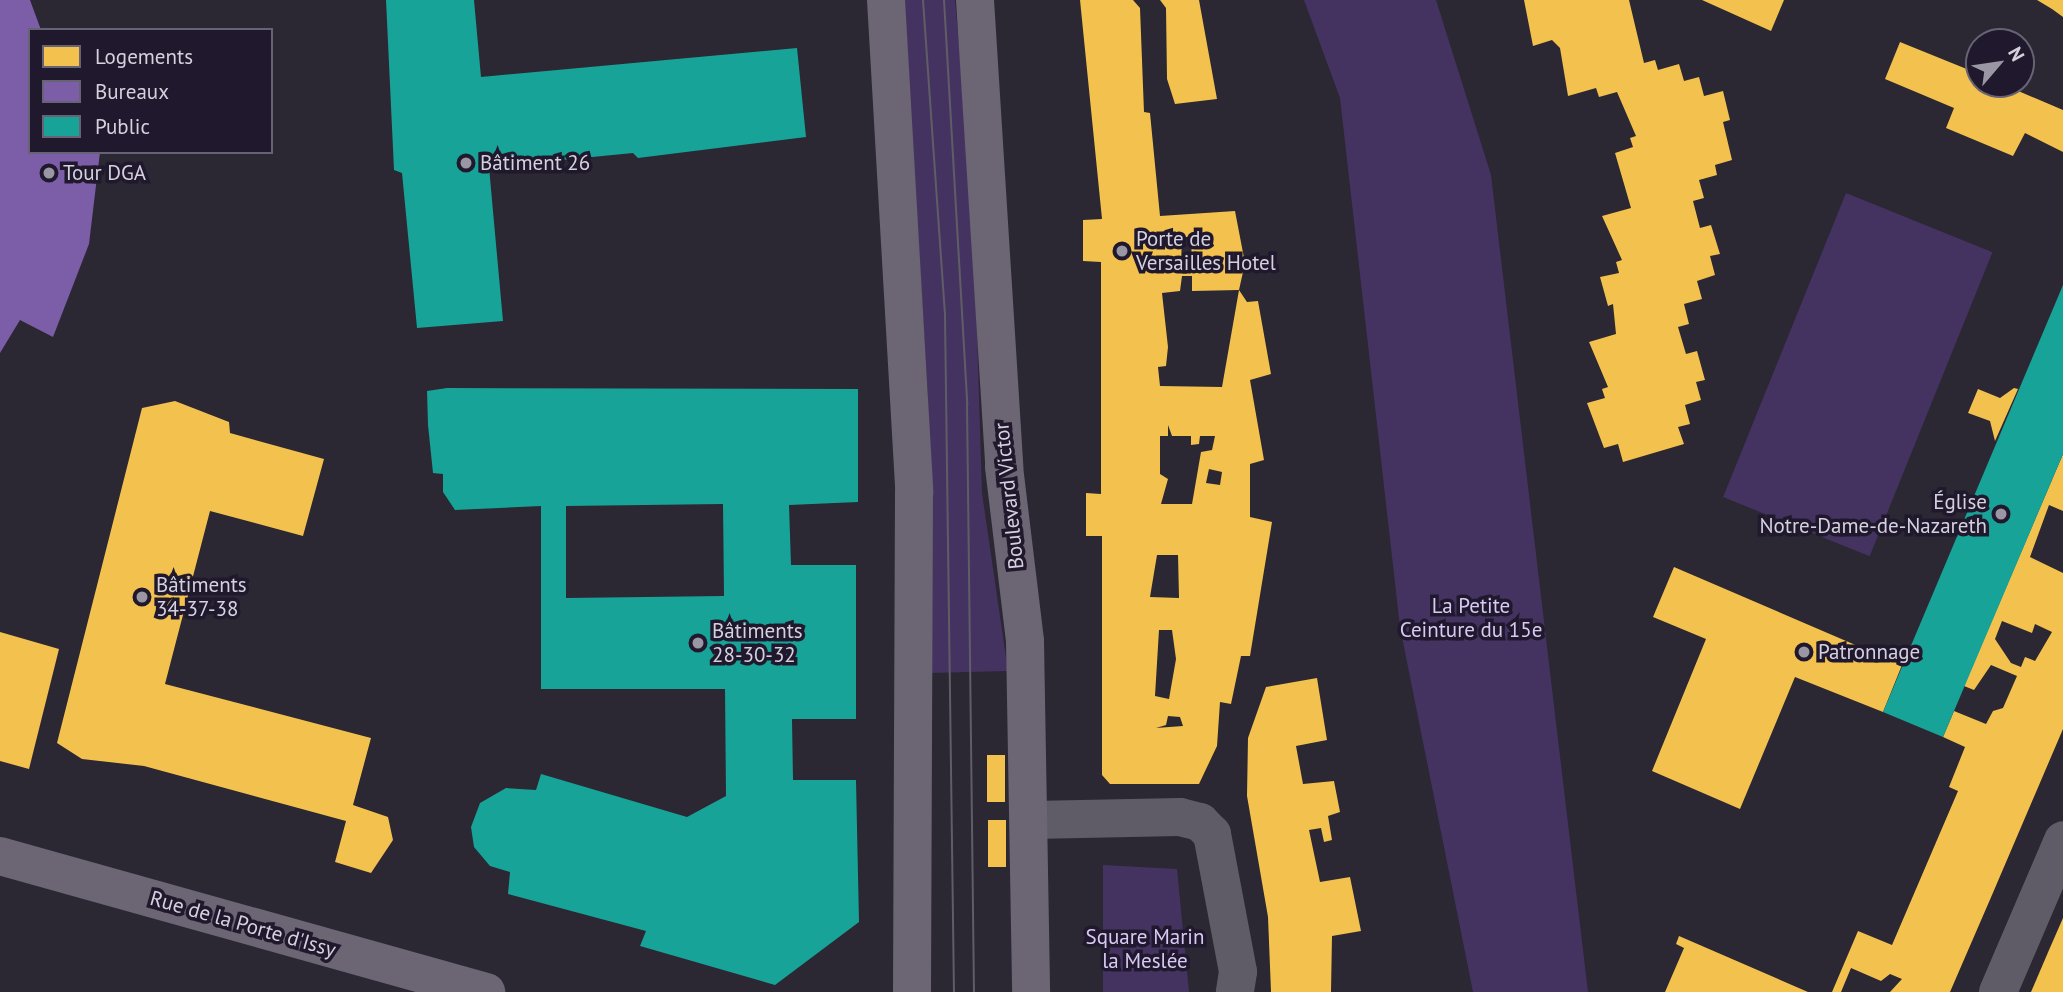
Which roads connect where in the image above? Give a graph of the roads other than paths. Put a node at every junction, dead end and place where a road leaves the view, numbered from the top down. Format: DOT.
graph roads {
  1 [pos="886,0"];
  2 [pos="975,0"];
  3 [pos="1032,820"];
  4 [pos="2063,840"];
  5 [pos="0,856"];
  6 [pos="486,992"];
  7 [pos="912,992"];
  8 [pos="1031,992"];
  9 [pos="1235,992"];
  10 [pos="1998,992"];
  1 -- 7 [label="main road"];
  2 -- 3 [label="main road, Boulevard Victor"];
  3 -- 8 [label="main road, Boulevard Victor"];
  3 -- 9 [label="street"];
  4 -- 10 [label="street"];
  5 -- 6 [label="main road, Rue de la Porte d'Issy"];
}
